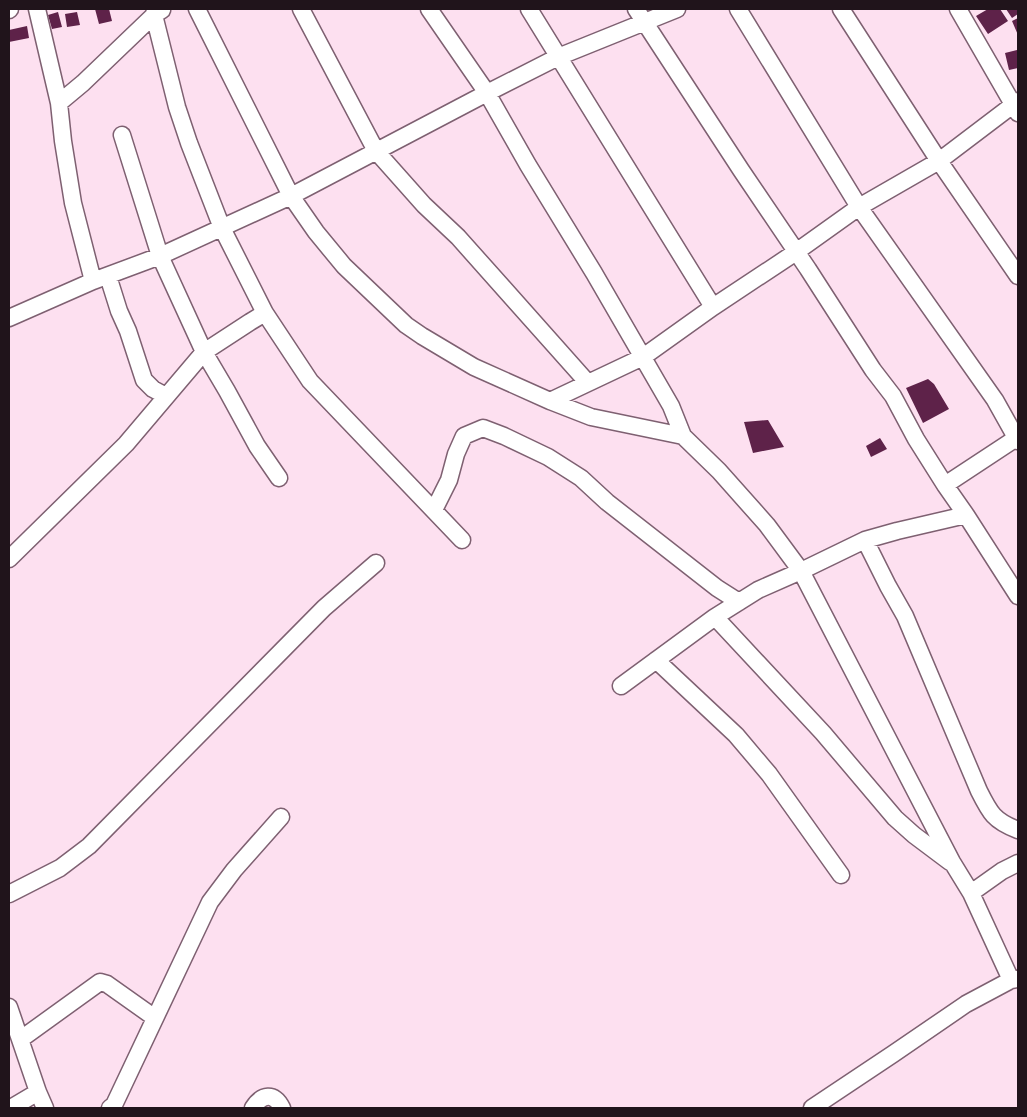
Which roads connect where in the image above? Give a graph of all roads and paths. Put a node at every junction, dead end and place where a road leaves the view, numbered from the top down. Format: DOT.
graph roads {
  1 [pos="37,9"];
  2 [pos="196,9"];
  3 [pos="301,9"];
  4 [pos="429,9"];
  5 [pos="529,9"];
  6 [pos="678,9"];
  7 [pos="738,9"];
  8 [pos="841,9"];
  9 [pos="958,9"];
  10 [pos="158,11"];
  11 [pos="640,15"];
  12 [pos="558,58"];
  13 [pos="486,93"];
  14 [pos="59,103"];
  15 [pos="1017,106"];
  16 [pos="122,135"];
  17 [pos="376,151"];
  18 [pos="939,161"];
  19 [pos="292,196"];
  20 [pos="859,207"];
  21 [pos="222,228"];
  22 [pos="796,252"];
  23 [pos="160,256"];
  24 [pos="1018,276"];
  25 [pos="101,279"];
  26 [pos="713,307"];
  27 [pos="265,313"];
  28 [pos="9,318"];
  29 [pos="204,352"];
  30 [pos="643,357"];
  31 [pos="588,383"];
  32 [pos="166,396"];
  33 [pos="550,401"];
  34 [pos="683,436"];
  35 [pos="1018,439"];
  36 [pos="279,478"];
  37 [pos="945,485"];
  38 [pos="434,510"];
  39 [pos="966,514"];
  40 [pos="462,540"];
  41 [pos="865,540"];
  42 [pos="9,559"];
  43 [pos="376,563"];
  44 [pos="801,571"];
  45 [pos="1018,596"];
  46 [pos="739,602"];
  47 [pos="715,617"];
  48 [pos="656,660"];
  49 [pos="621,686"];
  50 [pos="281,817"];
  51 [pos="1018,830"];
  52 [pos="954,865"];
  53 [pos="1018,865"];
  54 [pos="841,876"];
  55 [pos="971,893"];
  56 [pos="9,894"];
  57 [pos="1015,979"];
  58 [pos="10,1013"];
  59 [pos="155,1018"];
  60 [pos="21,1039"];
  61 [pos="38,1092"];
  62 [pos="115,1107"];
  63 [pos="11,1108"];
  64 [pos="45,1108"];
  65 [pos="253,1108"];
  66 [pos="282,1108"];
  67 [pos="812,1108"];
  1 -- 14 [label="street"];
  2 -- 19 [label="street"];
  3 -- 17 [label="street"];
  4 -- 13 [label="street"];
  5 -- 12 [label="street"];
  6 -- 11 [label="street"];
  7 -- 20 [label="street"];
  8 -- 18 [label="street"];
  9 -- 15 [label="street"];
  10 -- 14 [label="street"];
  10 -- 21 [label="street"];
  11 -- 12 [label="street"];
  11 -- 22 [label="street"];
  12 -- 13 [label="street"];
  12 -- 26 [label="street"];
  13 -- 17 [label="street"];
  13 -- 30 [label="street"];
  14 -- 25 [label="street"];
  15 -- 18 [label="street"];
  16 -- 23 [label="street"];
  17 -- 19 [label="street"];
  17 -- 31 [label="street"];
  18 -- 20 [label="street"];
  18 -- 24 [label="street"];
  19 -- 21 [label="street"];
  19 -- 33 [label="street"];
  20 -- 22 [label="street"];
  20 -- 35 [label="street"];
  21 -- 23 [label="street"];
  21 -- 27 [label="street"];
  22 -- 26 [label="street"];
  22 -- 37 [label="street"];
  23 -- 25 [label="street"];
  23 -- 29 [label="street"];
  25 -- 28 [label="street"];
  25 -- 32 [label="street"];
  26 -- 30 [label="street"];
  27 -- 29 [label="street"];
  27 -- 38 [label="street"];
  29 -- 32 [label="street"];
  29 -- 36 [label="street"];
  30 -- 31 [label="street"];
  30 -- 34 [label="street"];
  31 -- 33 [label="street"];
  32 -- 42 [label="street"];
  33 -- 34 [label="street"];
  34 -- 44 [label="street"];
  35 -- 37 [label="street"];
  37 -- 39 [label="street"];
  38 -- 40 [label="street"];
  38 -- 46 [label="street"];
  39 -- 41 [label="street"];
  39 -- 45 [label="street"];
  41 -- 44 [label="street"];
  41 -- 51 [label="street"];
  43 -- 56 [label="street"];
  44 -- 46 [label="street"];
  44 -- 52 [label="street"];
  46 -- 47 [label="street"];
  47 -- 48 [label="street"];
  47 -- 52 [label="street"];
  48 -- 49 [label="street"];
  48 -- 54 [label="street"];
  50 -- 59 [label="street"];
  52 -- 55 [label="street"];
  53 -- 55 [label="street"];
  55 -- 57 [label="street"];
  57 -- 67 [label="street"];
  58 -- 60 [label="street"];
  59 -- 60 [label="street"];
  59 -- 62 [label="street"];
  60 -- 61 [label="street"];
  61 -- 63 [label="street"];
  61 -- 64 [label="street"];
  65 -- 66 [label="street"];
}
